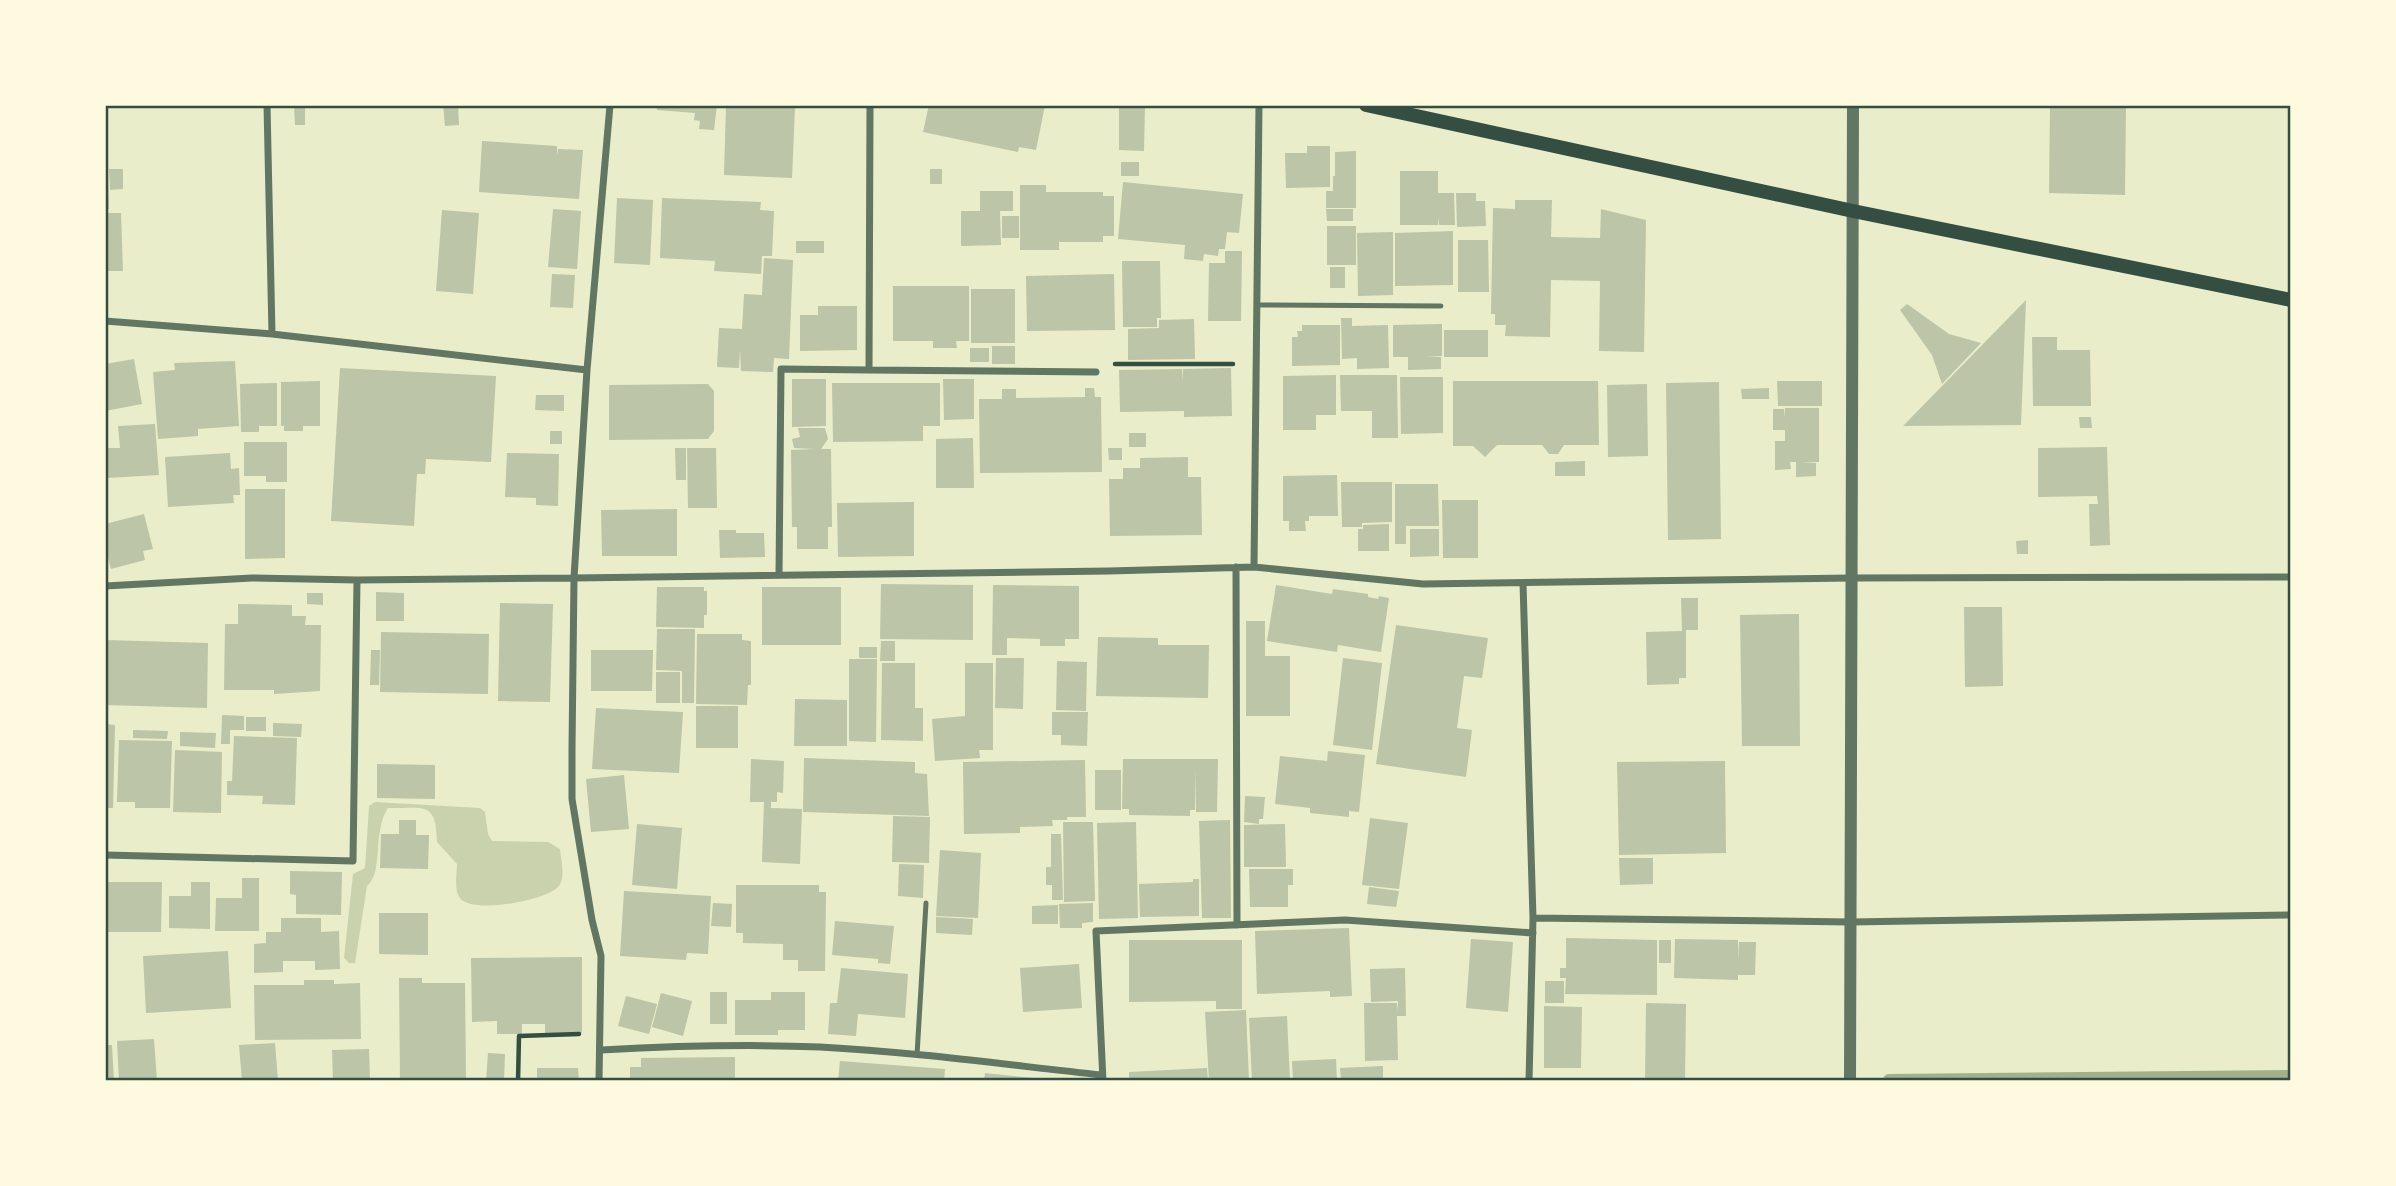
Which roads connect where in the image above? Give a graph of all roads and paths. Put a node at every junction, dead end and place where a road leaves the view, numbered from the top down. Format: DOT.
graph roads {
  1 [pos="267,105"];
  2 [pos="610,105"];
  3 [pos="870,105"];
  4 [pos="1259,105"];
  5 [pos="1366,105"];
  6 [pos="1853,105"];
  7 [pos="1853,211"];
  8 [pos="2291,300"];
  9 [pos="1258,305"];
  10 [pos="1441,306"];
  11 [pos="105,321"];
  12 [pos="272,334"];
  13 [pos="1258,365"];
  14 [pos="587,370"];
  15 [pos="869,370"];
  16 [pos="1097,372"];
  17 [pos="1236,567"];
  18 [pos="1254,567"];
  19 [pos="779,575"];
  20 [pos="2291,577"];
  21 [pos="574,578"];
  22 [pos="1852,578"];
  23 [pos="357,580"];
  24 [pos="1523,583"];
  25 [pos="105,586"];
  26 [pos="105,855"];
  27 [pos="926,903"];
  28 [pos="2291,915"];
  29 [pos="1533,918"];
  30 [pos="1851,922"];
  31 [pos="1237,925"];
  32 [pos="1533,933"];
  33 [pos="600,1034"];
  34 [pos="601,1050"];
  35 [pos="917,1055"];
  36 [pos="1103,1078"];
  37 [pos="518,1081"];
  38 [pos="598,1081"];
  39 [pos="1529,1081"];
  40 [pos="1850,1081"];
  1 -- 12 [label="street"];
  2 -- 14 [label="street"];
  3 -- 15 [label="street"];
  4 -- 9 [label="street"];
  5 -- 7 [label="main road"];
  6 -- 7 [label="street"];
  7 -- 8 [label="main road"];
  7 -- 22 [label="street"];
  9 -- 10 [label="lane"];
  9 -- 13 [label="street"];
  11 -- 12 [label="street"];
  12 -- 14 [label="street"];
  13 -- 16 [label="path"];
  13 -- 18 [label="street"];
  14 -- 21 [label="street"];
  15 -- 16 [label="street"];
  15 -- 19 [label="street"];
  17 -- 18 [label="street"];
  17 -- 19 [label="street"];
  17 -- 31 [label="street"];
  18 -- 24 [label="street"];
  19 -- 21 [label="street"];
  20 -- 22 [label="street"];
  21 -- 23 [label="street"];
  21 -- 33 [label="street"];
  22 -- 24 [label="street"];
  22 -- 30 [label="street"];
  23 -- 25 [label="street"];
  23 -- 26 [label="street"];
  24 -- 29 [label="street"];
  27 -- 35 [label="lane"];
  28 -- 30 [label="street"];
  29 -- 30 [label="street"];
  29 -- 32 [label="street"];
  30 -- 40 [label="street"];
  31 -- 32 [label="street"];
  31 -- 36 [label="street"];
  32 -- 39 [label="street"];
  33 -- 34 [label="street"];
  33 -- 37 [label="path"];
  34 -- 35 [label="street"];
  34 -- 38 [label="street"];
  35 -- 36 [label="street"];
}
